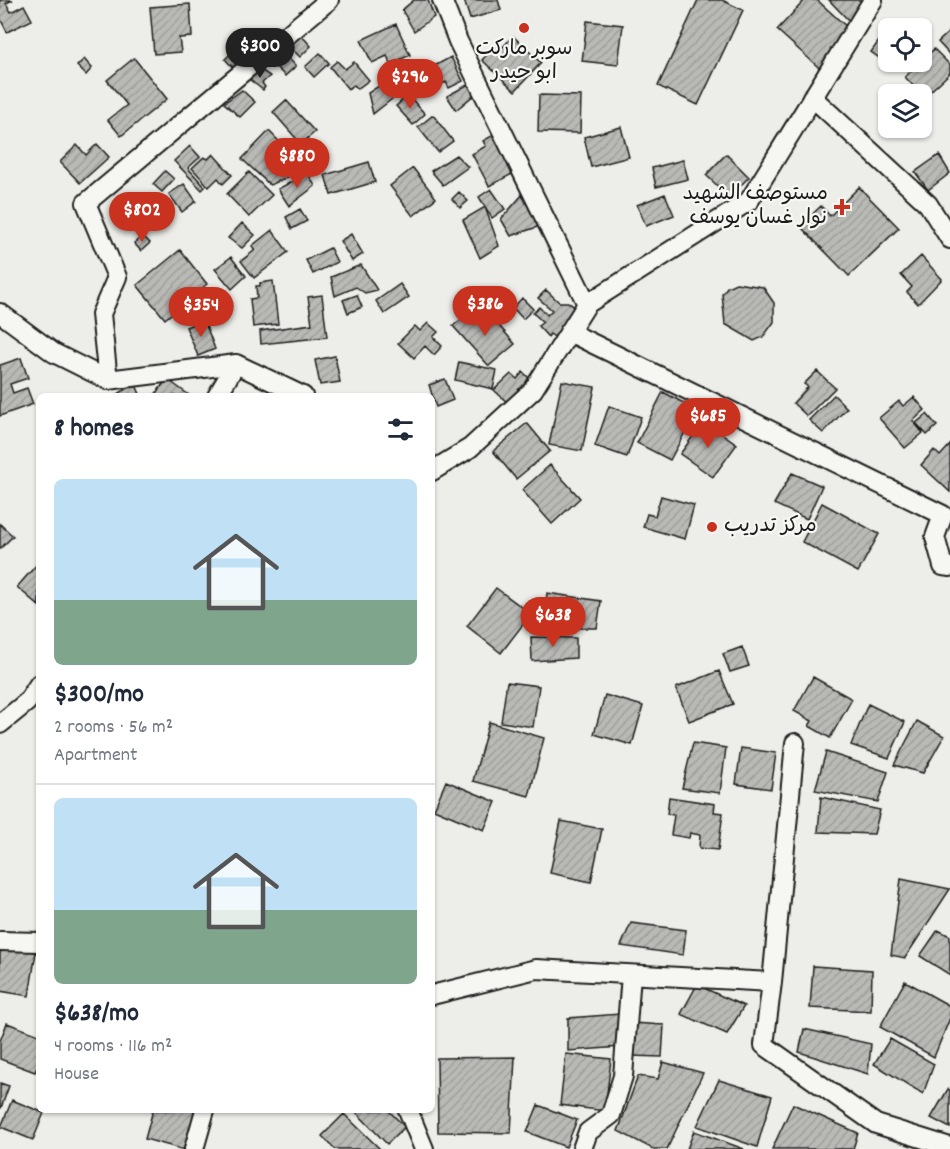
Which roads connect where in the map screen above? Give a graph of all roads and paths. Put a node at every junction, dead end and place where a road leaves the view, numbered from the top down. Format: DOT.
graph roads {
  1 [pos="329,0"];
  2 [pos="442,0"];
  3 [pos="873,0"];
  4 [pos="812,97"];
  5 [pos="950,239"];
  6 [pos="587,304"];
  7 [pos="0,313"];
  8 [pos="569,332"];
  9 [pos="236,364"];
  10 [pos="108,380"];
  11 [pos="218,393"];
  12 [pos="297,393"];
  13 [pos="435,469"];
  14 [pos="950,567"];
  15 [pos="36,688"];
  16 [pos="0,724"];
  17 [pos="795,743"];
  18 [pos="0,941"];
  19 [pos="36,942"];
  20 [pos="631,975"];
  21 [pos="772,982"];
  22 [pos="435,994"];
  23 [pos="204,1113"];
  24 [pos="409,1113"];
  25 [pos="950,1148"];
  26 [pos="195,1149"];
  27 [pos="424,1149"];
  28 [pos="582,1149"];
  1 -- 10 [label="street"];
  2 -- 6 [label="street"];
  3 -- 4 [label="street"];
  4 -- 5 [label="street"];
  4 -- 6 [label="street"];
  6 -- 8 [label="street"];
  7 -- 10 [label="street"];
  8 -- 13 [label="street"];
  8 -- 14 [label="street"];
  9 -- 10 [label="street"];
  9 -- 11 [label="street"];
  9 -- 12 [label="street"];
  15 -- 16 [label="street"];
  17 -- 21 [label="street"];
  18 -- 19 [label="street"];
  20 -- 21 [label="street"];
  20 -- 22 [label="street"];
  20 -- 28 [label="street"];
  21 -- 25 [label="street"];
  23 -- 26 [label="street"];
  24 -- 27 [label="street"];
}
